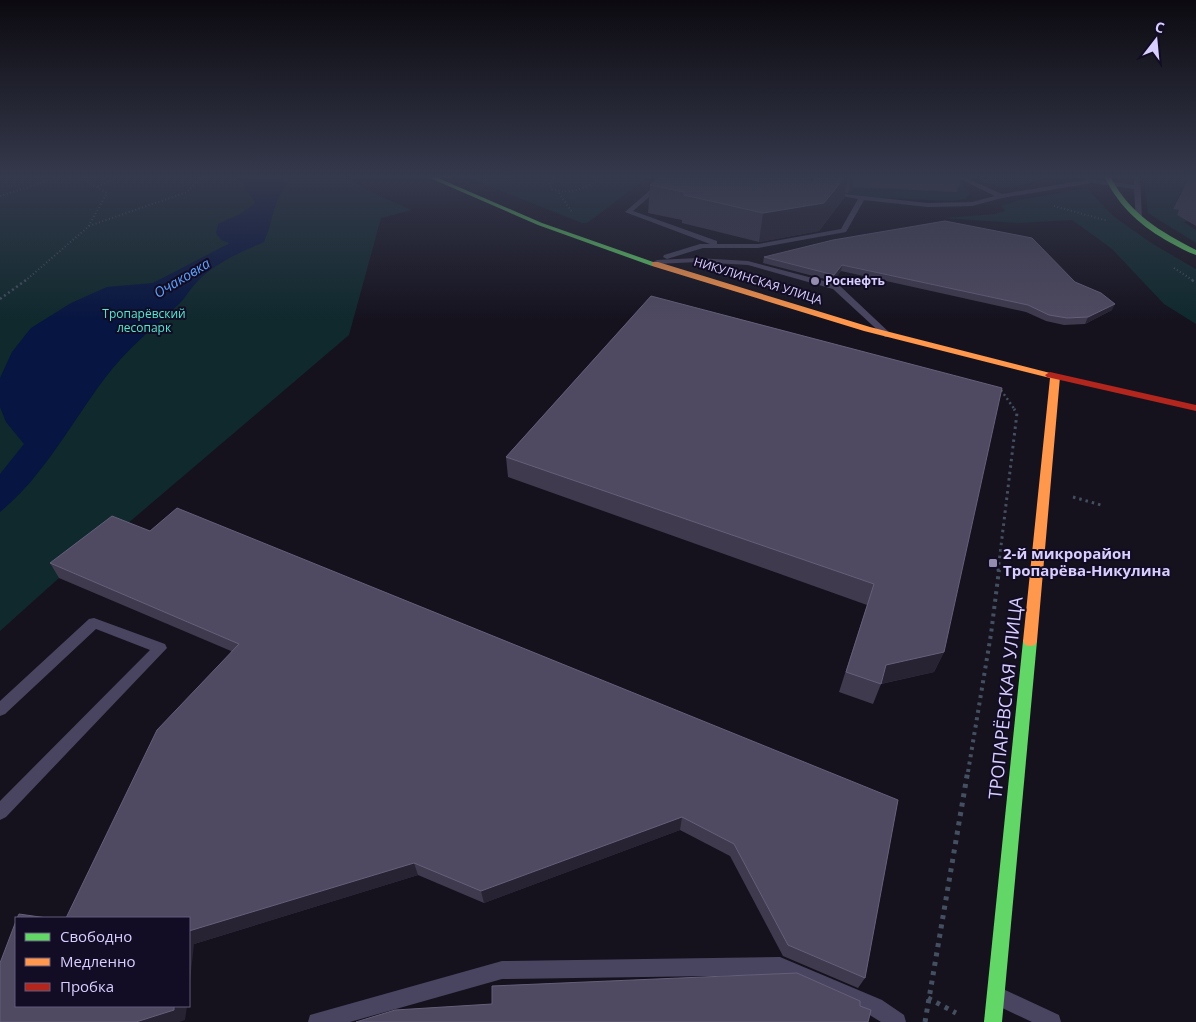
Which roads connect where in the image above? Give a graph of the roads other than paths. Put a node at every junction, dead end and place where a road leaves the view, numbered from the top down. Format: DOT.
graph roads {
  1 [pos="546,226"];
  2 [pos="667,226"];
  3 [pos="847,226"];
  4 [pos="1150,226"];
  5 [pos="718,244"];
  6 [pos="1196,253"];
  7 [pos="651,262"];
  8 [pos="888,335"];
  9 [pos="1055,377"];
  10 [pos="1196,408"];
  11 [pos="0,710"];
  12 [pos="0,812"];
  13 [pos="995,994"];
  14 [pos="317,1022"];
  15 [pos="897,1022"];
  16 [pos="992,1022"];
  17 [pos="1052,1022"];
  1 -- 7 [label="main road, НИКУЛИНСКАЯ УЛИЦА"];
  2 -- 5 [label="lane"];
  3 -- 5 [label="lane"];
  4 -- 6 [label="main road"];
  5 -- 7 [label="lane"];
  7 -- 8 [label="main road, НИКУЛИНСКАЯ УЛИЦА"];
  7 -- 8 [label="lane"];
  8 -- 9 [label="main road, НИКУЛИНСКАЯ УЛИЦА"];
  9 -- 10 [label="main road, НИКУЛИНСКАЯ УЛИЦА"];
  9 -- 13 [label="main road, ТРОПАРЁВСКАЯ УЛИЦА"];
  11 -- 12 [label="lane"];
  13 -- 16 [label="main road, ТРОПАРЁВСКАЯ УЛИЦА"];
  13 -- 17 [label="lane"];
  14 -- 15 [label="lane"];
}
